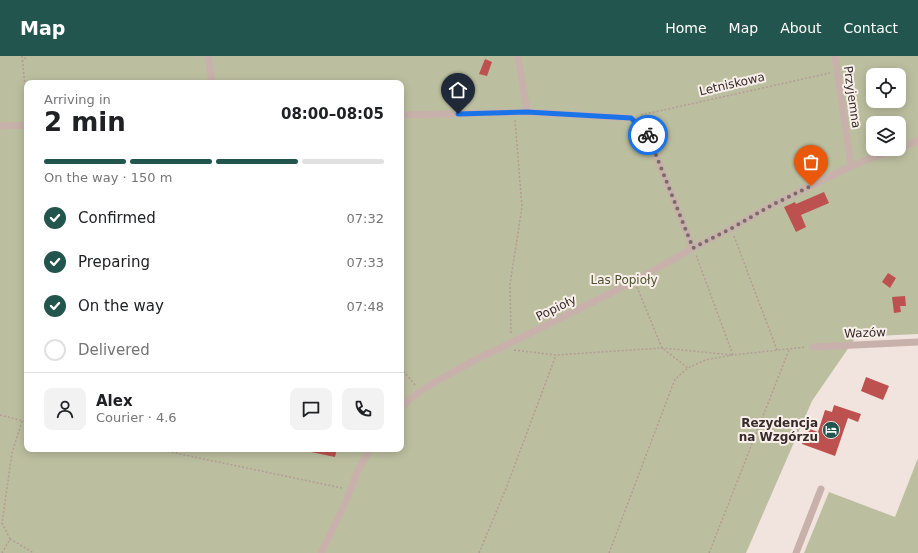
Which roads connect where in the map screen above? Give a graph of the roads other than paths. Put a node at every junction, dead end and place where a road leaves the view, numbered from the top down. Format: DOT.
graph roads {
  1 [pos="208,56"];
  2 [pos="518,56"];
  3 [pos="835,56"];
  4 [pos="212,80"];
  5 [pos="527,112"];
  6 [pos="404,115"];
  7 [pos="24,125"];
  8 [pos="0,126"];
  9 [pos="918,140"];
  10 [pos="906,146"];
  11 [pos="877,156"];
  12 [pos="851,166"];
  13 [pos="693,248"];
  14 [pos="918,342"];
  15 [pos="813,347"];
  16 [pos="404,405"];
  17 [pos="368,452"];
  18 [pos="821,489"];
  19 [pos="321,553"];
  20 [pos="796,553"];
  1 -- 4 [label="street"];
  2 -- 5 [label="street"];
  3 -- 12 [label="street, Przyjemna"];
  5 -- 6 [label="street"];
  5 -- 13 [label="street"];
  7 -- 8 [label="street"];
  9 -- 10 [label="street, Popioły"];
  11 -- 12 [label="street, Popioły"];
  12 -- 13 [label="street, Popioły"];
  13 -- 16 [label="street, Popioły"];
  14 -- 15 [label="street, Wazów"];
  17 -- 19 [label="street"];
  18 -- 20 [label="street"];
}
